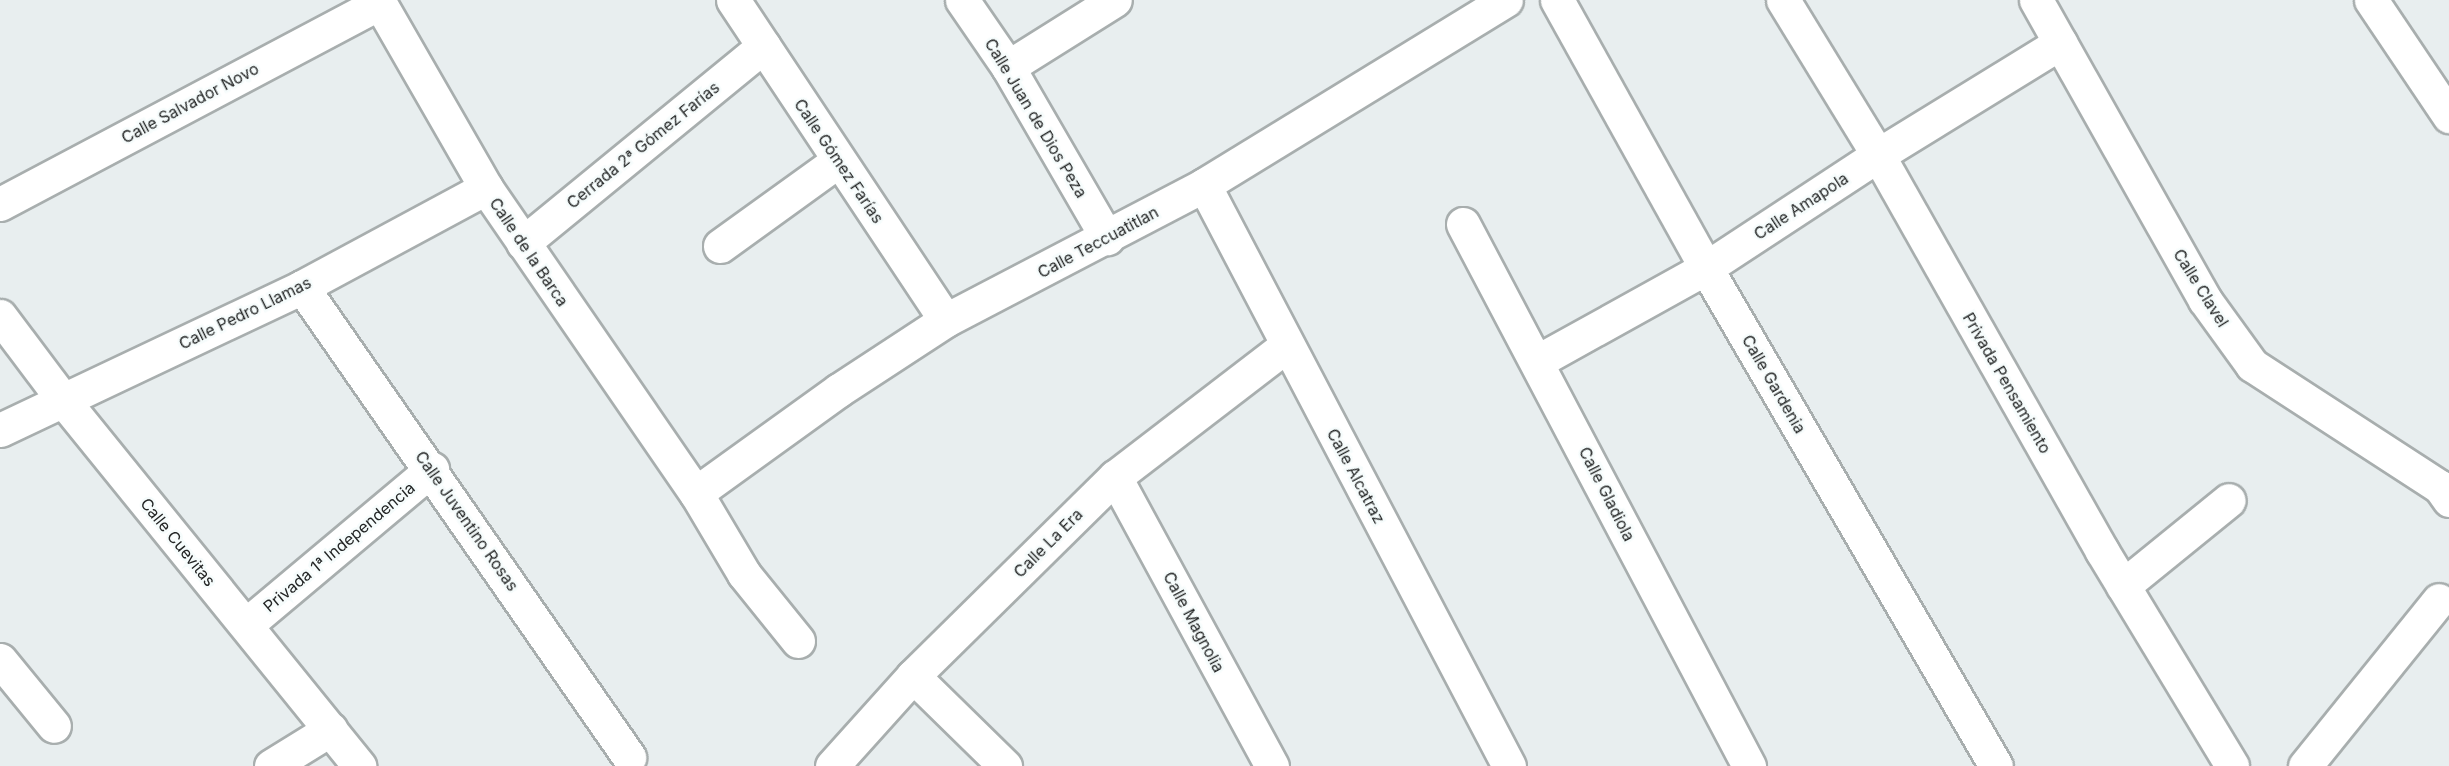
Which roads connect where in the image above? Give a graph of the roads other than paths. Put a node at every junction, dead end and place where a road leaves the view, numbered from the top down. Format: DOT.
graph roads {
  1 [pos="732,0"];
  2 [pos="962,0"];
  3 [pos="1115,0"];
  4 [pos="1506,0"];
  5 [pos="1557,0"];
  6 [pos="1783,0"];
  7 [pos="2036,0"];
  8 [pos="2371,0"];
  9 [pos="379,1"];
  10 [pos="2060,43"];
  11 [pos="764,46"];
  12 [pos="1008,67"];
  13 [pos="2449,116"];
  14 [pos="1878,155"];
  15 [pos="838,161"];
  16 [pos="1204,185"];
  17 [pos="486,188"];
  18 [pos="0,204"];
  19 [pos="1463,224"];
  20 [pos="1107,238"];
  21 [pos="523,243"];
  22 [pos="720,246"];
  23 [pos="1706,268"];
  24 [pos="302,286"];
  25 [pos="0,316"];
  26 [pos="946,320"];
  27 [pos="1286,346"];
  28 [pos="1538,361"];
  29 [pos="63,400"];
  30 [pos="0,430"];
  31 [pos="432,469"];
  32 [pos="1115,477"];
  33 [pos="696,494"];
  34 [pos="2229,500"];
  35 [pos="2449,500"];
  36 [pos="2123,586"];
  37 [pos="2439,600"];
  38 [pos="246,625"];
  39 [pos="798,641"];
  40 [pos="0,660"];
  41 [pos="913,676"];
  42 [pos="54,726"];
  43 [pos="331,729"];
  44 [pos="628,758"];
  45 [pos="271,766"];
  46 [pos="359,766"];
  47 [pos="832,766"];
  48 [pos="1005,766"];
  49 [pos="1272,766"];
  50 [pos="1509,766"];
  51 [pos="1749,766"];
  52 [pos="1996,766"];
  53 [pos="2232,766"];
  54 [pos="2305,766"];
  1 -- 11 [label="street, Calle Gómez Farías"];
  2 -- 12 [label="street, Calle Juan de Dios Peza"];
  3 -- 12 [label="street"];
  4 -- 16 [label="street, Calle Teccuatitlan"];
  5 -- 23 [label="street, Calle Gardenia"];
  6 -- 14 [label="street, Privada Pensamiento"];
  7 -- 10 [label="street, Calle Clavel"];
  8 -- 13 [label="street"];
  9 -- 17 [label="street, Calle de la Barca"];
  9 -- 18 [label="street, Calle Salvador Novo"];
  10 -- 14 [label="street, Calle Amapola"];
  10 -- 35 [label="street, Calle Clavel"];
  11 -- 15 [label="street, Calle Gómez Farías"];
  11 -- 21 [label="street, Cerrada 2ª Gómez Farías"];
  12 -- 20 [label="street, Calle Juan de Dios Peza"];
  14 -- 23 [label="street, Calle Amapola"];
  14 -- 36 [label="street, Privada Pensamiento"];
  15 -- 22 [label="street"];
  15 -- 26 [label="street, Calle Gómez Farías"];
  16 -- 20 [label="street, Calle Teccuatitlan"];
  16 -- 27 [label="street, Calle Alcatraz"];
  17 -- 21 [label="street, Calle de la Barca"];
  17 -- 24 [label="street, Calle Pedro Llamas"];
  19 -- 28 [label="street, Calle Gladiola"];
  20 -- 26 [label="street, Calle Teccuatitlan"];
  21 -- 33 [label="street, Calle de la Barca"];
  23 -- 28 [label="street, Calle Amapola"];
  23 -- 52 [label="street, Calle Gardenia"];
  24 -- 29 [label="street, Calle Pedro Llamas"];
  24 -- 31 [label="street, Calle Juventino Rosas"];
  25 -- 29 [label="street, Calle Cuevitas"];
  26 -- 33 [label="street, Calle Teccuatitlan"];
  27 -- 32 [label="street, Calle La Era"];
  27 -- 50 [label="street, Calle Alcatraz"];
  28 -- 51 [label="street, Calle Gladiola"];
  29 -- 30 [label="street, Calle Pedro Llamas"];
  29 -- 38 [label="street, Calle Cuevitas"];
  31 -- 38 [label="street, Privada 1ª Independencia"];
  31 -- 44 [label="street, Calle Juventino Rosas"];
  32 -- 41 [label="street, Calle La Era"];
  32 -- 49 [label="street, Calle Magnolia"];
  33 -- 39 [label="street, Calle de la Barca"];
  34 -- 36 [label="street"];
  36 -- 53 [label="street, Privada Pensamiento"];
  37 -- 54 [label="street"];
  38 -- 43 [label="street, Calle Cuevitas"];
  40 -- 42 [label="street"];
  41 -- 47 [label="street, Calle La Era"];
  41 -- 48 [label="street"];
  43 -- 45 [label="street"];
  43 -- 46 [label="street, Calle Cuevitas"];
}
